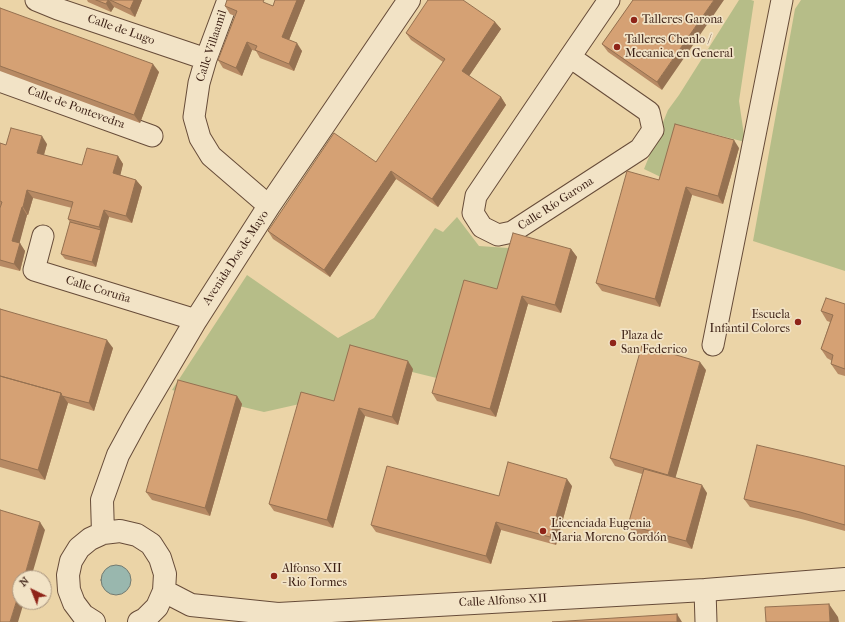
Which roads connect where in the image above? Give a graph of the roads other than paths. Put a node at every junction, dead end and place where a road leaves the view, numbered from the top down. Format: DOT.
graph roads {
  1 [pos="36,0"];
  2 [pos="228,0"];
  3 [pos="409,0"];
  4 [pos="609,0"];
  5 [pos="782,0"];
  6 [pos="60,5"];
  7 [pos="570,57"];
  8 [pos="206,59"];
  9 [pos="0,81"];
  10 [pos="152,136"];
  11 [pos="270,206"];
  12 [pos="44,236"];
  13 [pos="196,320"];
  14 [pos="712,345"];
  15 [pos="103,533"];
  16 [pos="845,579"];
  17 [pos="705,590"];
  18 [pos="164,591"];
  19 [pos="279,618"];
  20 [pos="84,620"];
  21 [pos="139,622"];
  22 [pos="706,622"];
  1 -- 6 [label="street, Calle de Lugo"];
  2 -- 8 [label="street, Calle Villaamil"];
  3 -- 11 [label="street, Avenida Dos de Mayo"];
  4 -- 7 [label="street, Calle Río Garona"];
  5 -- 14 [label="street"];
  6 -- 8 [label="street, Calle de Lugo"];
  7 -- 7 [label="street, Calle Río Garona"];
  8 -- 11 [label="street, Calle Villaamil"];
  9 -- 10 [label="street, Calle de Pontevedra"];
  11 -- 13 [label="street, Avenida Dos de Mayo"];
  12 -- 13 [label="street, Calle Coruña"];
  13 -- 15 [label="street, Avenida Dos de Mayo"];
  15 -- 18 [label="street"];
  15 -- 20 [label="street"];
  16 -- 17 [label="street, Calle Alfonso XII"];
  17 -- 19 [label="street, Calle Alfonso XII"];
  17 -- 22 [label="street"];
  18 -- 19 [label="street, Calle Alfonso XII"];
  18 -- 21 [label="street"];
}
